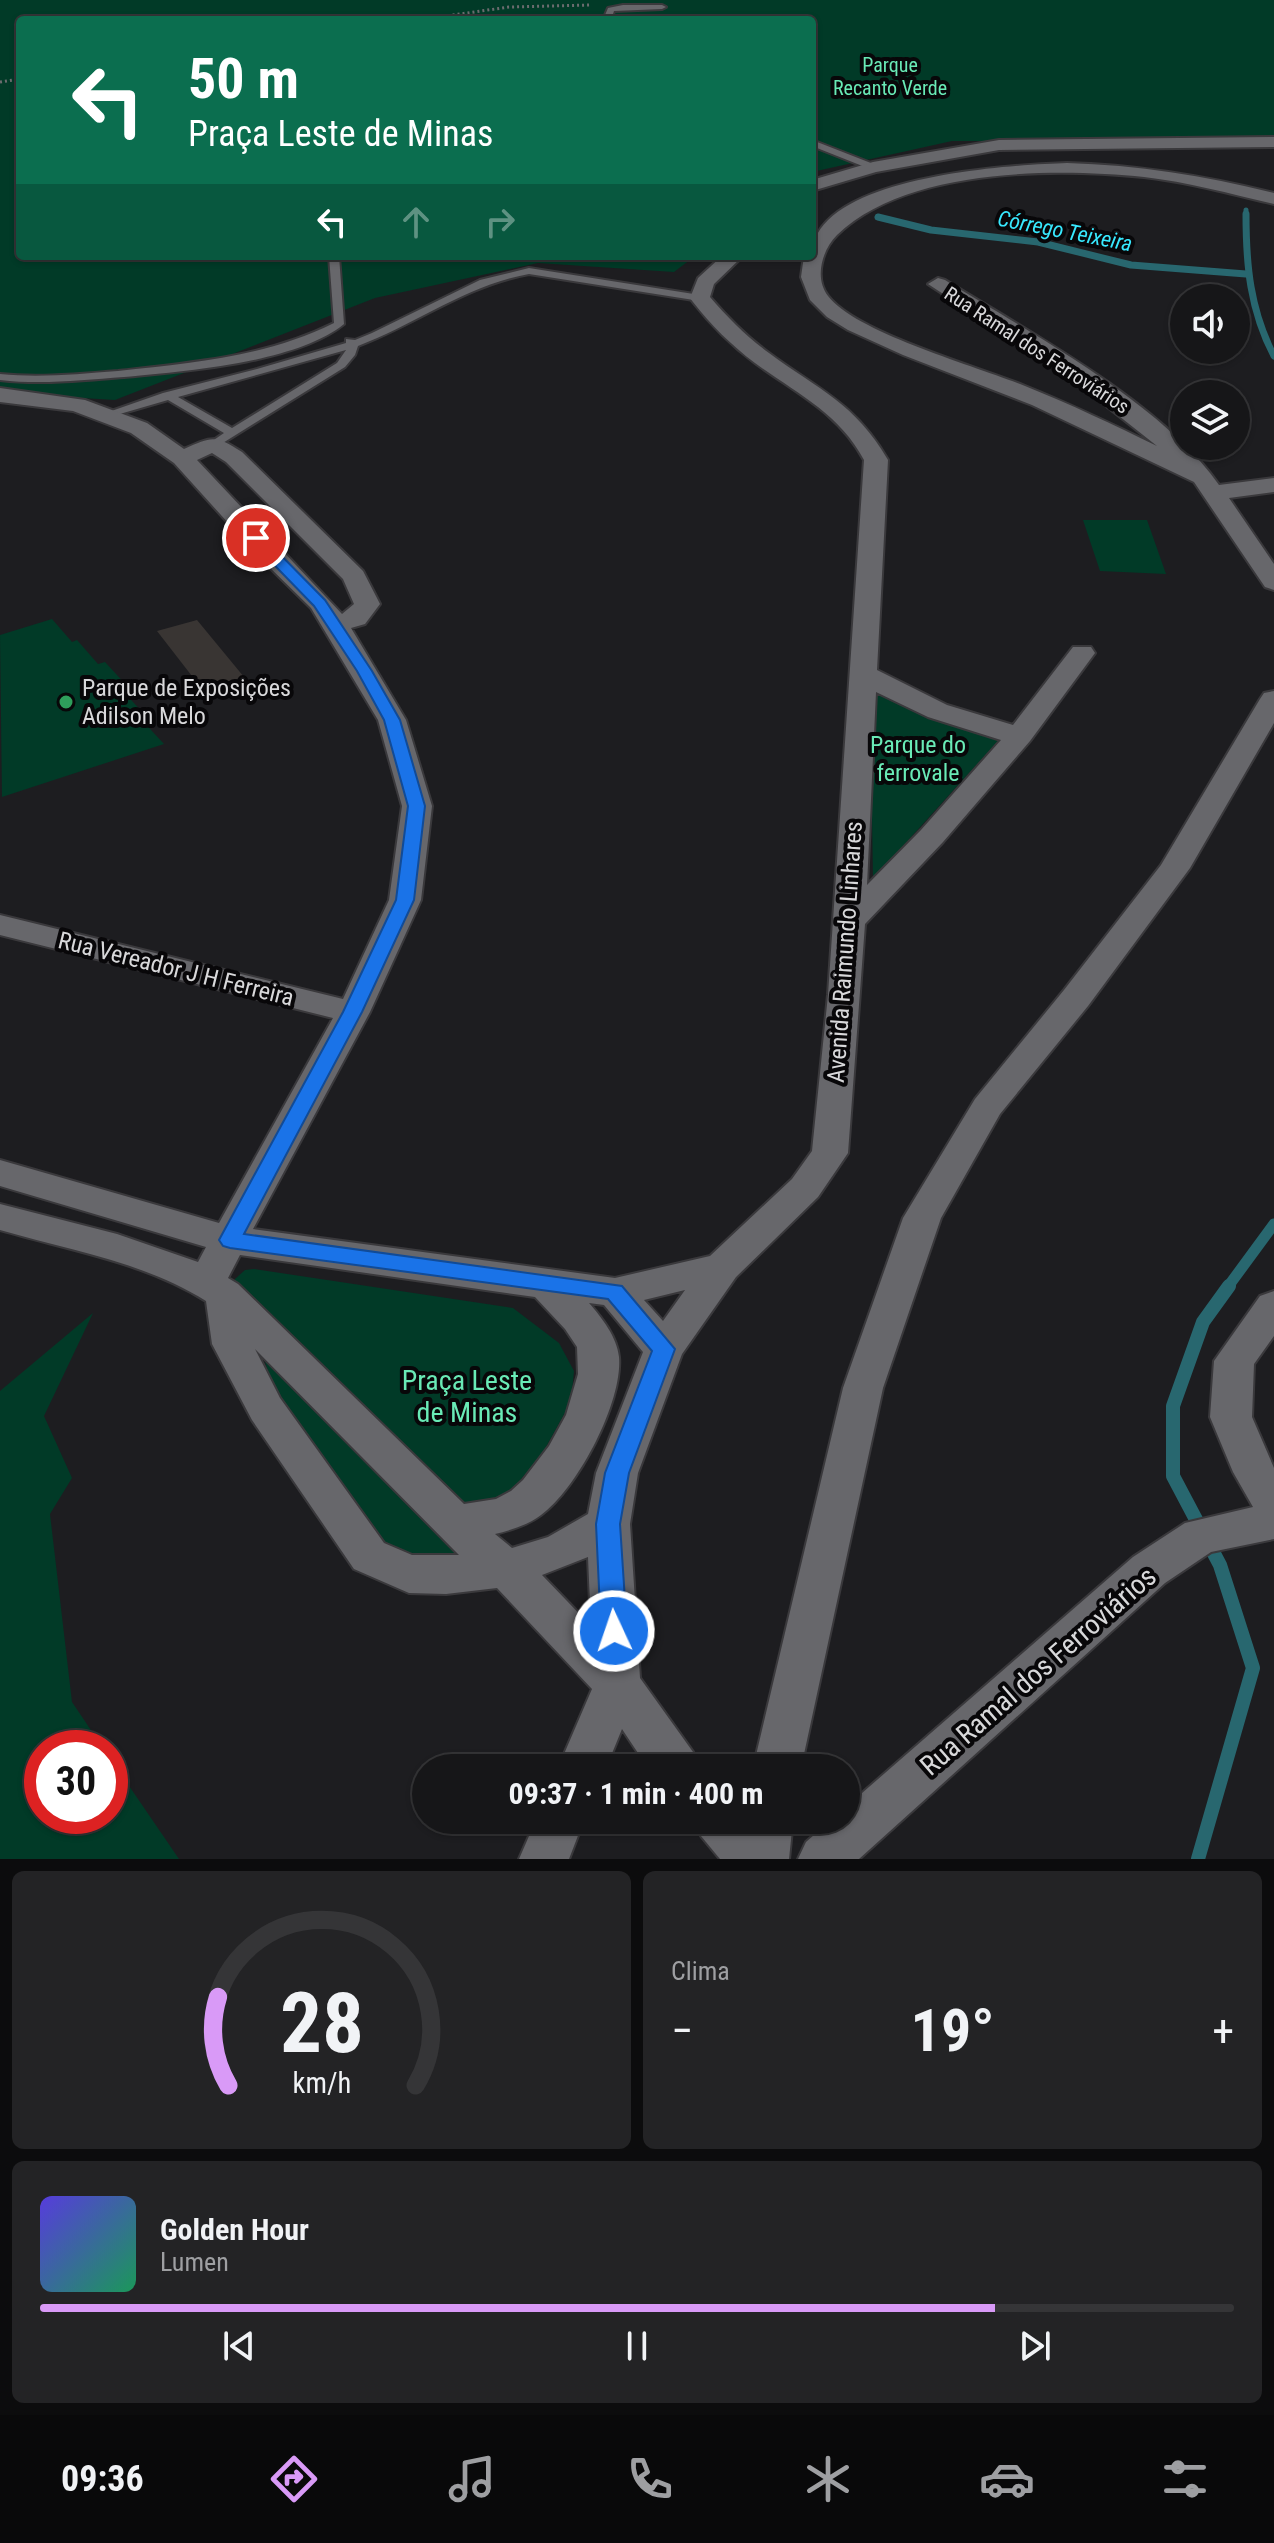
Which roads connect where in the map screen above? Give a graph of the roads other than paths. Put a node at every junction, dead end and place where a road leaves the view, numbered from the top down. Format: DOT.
graph roads {
  1 [pos="662,7"];
  2 [pos="609,16"];
  3 [pos="1274,142"];
  4 [pos="1088,143"];
  5 [pos="816,145"];
  6 [pos="1274,150"];
  7 [pos="873,167"];
  8 [pos="816,184"];
  9 [pos="1274,199"];
  10 [pos="816,251"];
  11 [pos="334,260"];
  12 [pos="729,260"];
  13 [pos="812,260"];
  14 [pos="938,284"];
  15 [pos="700,298"];
  16 [pos="339,324"];
  17 [pos="353,344"];
  18 [pos="0,377"];
  19 [pos="0,395"];
  20 [pos="167,395"];
  21 [pos="106,415"];
  22 [pos="223,438"];
  23 [pos="182,458"];
  24 [pos="1208,485"];
  25 [pos="1274,485"];
  26 [pos="290,512"];
  27 [pos="244,525"];
  28 [pos="316,538"];
  29 [pos="267,551"];
  30 [pos="1274,582"];
  31 [pos="336,624"];
  32 [pos="1082,653"];
  33 [pos="862,672"];
  34 [pos="1274,699"];
  35 [pos="1020,735"];
  36 [pos="849,922"];
  37 [pos="0,925"];
  38 [pos="353,1012"];
  39 [pos="0,1173"];
  40 [pos="0,1217"];
  41 [pos="230,1240"];
  42 [pos="722,1267"];
  43 [pos="546,1284"];
  44 [pos="215,1288"];
  45 [pos="615,1292"];
  46 [pos="1274,1306"];
  47 [pos="664,1349"];
  48 [pos="1271,1516"];
  49 [pos="456,1523"];
  50 [pos="608,1524"];
  51 [pos="506,1568"];
  52 [pos="617,1684"];
  53 [pos="588,1754"];
  54 [pos="666,1754"];
  55 [pos="780,1754"];
  56 [pos="554,1834"];
  57 [pos="730,1834"];
  58 [pos="767,1834"];
  59 [pos="544,1859"];
  60 [pos="751,1859"];
  61 [pos="764,1859"];
  62 [pos="823,1859"];
  1 -- 2 [label="lane"];
  3 -- 4 [label="street"];
  4 -- 6 [label="street"];
  4 -- 7 [label="street"];
  5 -- 7 [label="lane"];
  7 -- 8 [label="street"];
  9 -- 10 [label="street"];
  11 -- 16 [label="lane"];
  12 -- 15 [label="street"];
  13 -- 24 [label="street"];
  14 -- 24 [label="street, Rua Ramal dos Ferroviários"];
  15 -- 17 [label="lane"];
  15 -- 33 [label="street, Avenida Raimundo Linhares"];
  16 -- 17 [label="lane"];
  16 -- 18 [label="lane"];
  17 -- 20 [label="lane"];
  17 -- 22 [label="lane"];
  19 -- 21 [label="street"];
  20 -- 21 [label="lane"];
  20 -- 22 [label="lane"];
  21 -- 23 [label="street"];
  22 -- 23 [label="street"];
  22 -- 26 [label="street"];
  23 -- 27 [label="street"];
  24 -- 25 [label="street"];
  24 -- 30 [label="street, Rua Ramal dos Ferroviários"];
  26 -- 27 [label="street"];
  26 -- 28 [label="street"];
  27 -- 29 [label="street"];
  28 -- 29 [label="street"];
  28 -- 31 [label="street"];
  29 -- 31 [label="street"];
  31 -- 38 [label="street"];
  32 -- 35 [label="street"];
  33 -- 35 [label="street"];
  33 -- 36 [label="street, Avenida Raimundo Linhares"];
  34 -- 55 [label="street"];
  35 -- 36 [label="street"];
  36 -- 42 [label="street, Avenida Raimundo Linhares"];
  37 -- 38 [label="street, Rua Vereador J H Ferreira"];
  38 -- 41 [label="street"];
  39 -- 41 [label="street"];
  40 -- 44 [label="street"];
  41 -- 43 [label="street"];
  41 -- 44 [label="street"];
  42 -- 45 [label="street"];
  42 -- 47 [label="street, Avenida Raimundo Linhares"];
  43 -- 45 [label="street"];
  43 -- 49 [label="street"];
  44 -- 49 [label="street"];
  44 -- 51 [label="street"];
  45 -- 47 [label="street"];
  46 -- 48 [label="street"];
  47 -- 50 [label="street, Avenida Raimundo Linhares"];
  48 -- 62 [label="street, Rua Ramal dos Ferroviários"];
  49 -- 51 [label="street"];
  50 -- 51 [label="street"];
  50 -- 52 [label="street, Avenida Raimundo Linhares"];
  51 -- 52 [label="street"];
  52 -- 53 [label="street"];
  52 -- 54 [label="street"];
  56 -- 59 [label="street"];
  57 -- 60 [label="street"];
  58 -- 61 [label="street"];
}
